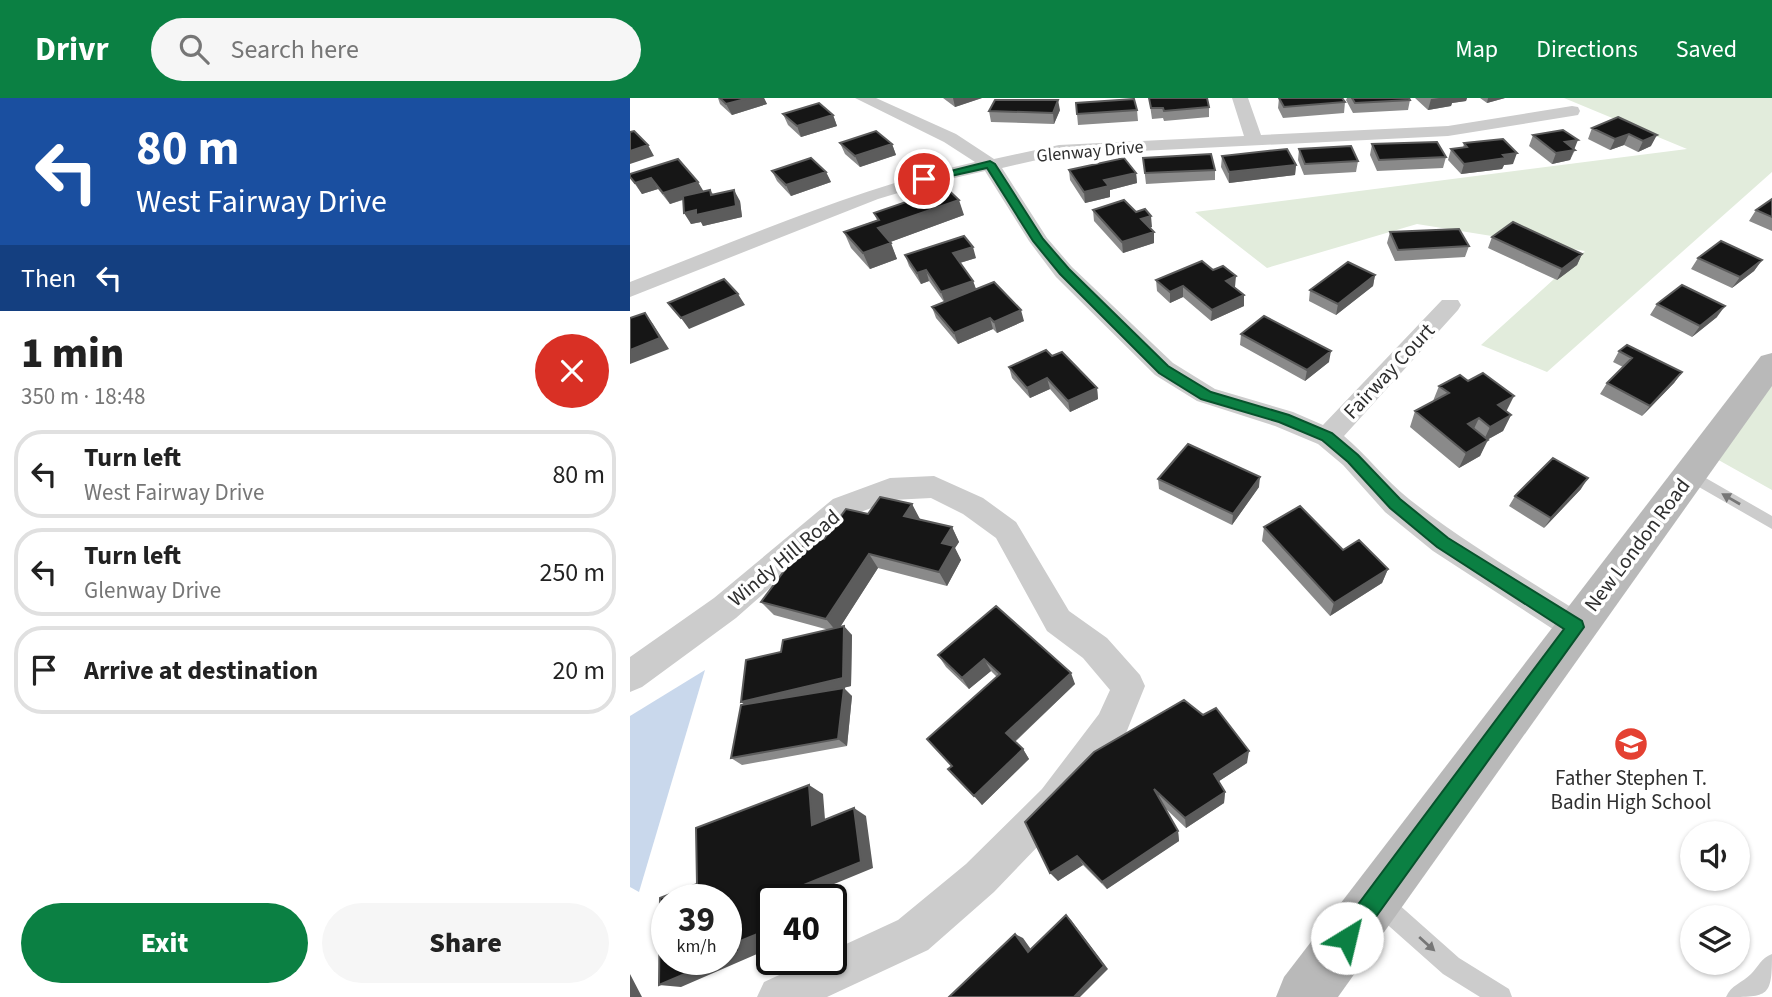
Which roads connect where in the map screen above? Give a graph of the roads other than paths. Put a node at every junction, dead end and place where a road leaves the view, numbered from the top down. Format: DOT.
graph roads {
  1 [pos="863,98"];
  2 [pos="1240,98"];
  3 [pos="1572,111"];
  4 [pos="1254,140"];
  5 [pos="990,164"];
  6 [pos="630,264"];
  7 [pos="639,287"];
  8 [pos="1450,305"];
  9 [pos="1772,363"];
  10 [pos="1327,437"];
  11 [pos="1689,475"];
  12 [pos="1772,523"];
  13 [pos="1576,627"];
  14 [pos="630,676"];
  15 [pos="1376,899"];
  16 [pos="1772,965"];
  17 [pos="779,997"];
  18 [pos="1304,997"];
  19 [pos="1502,997"];
  20 [pos="1737,997"];
  1 -- 5 [label="street"];
  2 -- 4 [label="street"];
  3 -- 4 [label="street, Glenway Drive"];
  4 -- 5 [label="street, Glenway Drive"];
  5 -- 7 [label="street, Glenway Drive"];
  5 -- 10 [label="street"];
  6 -- 7 [label="street"];
  8 -- 10 [label="street, Fairway Court"];
  9 -- 11 [label="street, New London Road"];
  10 -- 13 [label="street"];
  12 -- 11 [label="lane, one-way"];
  11 -- 13 [label="street, New London Road"];
  13 -- 15 [label="street, New London Road"];
  14 -- 17 [label="street, Windy Hill Road"];
  15 -- 18 [label="street, New London Road"];
  15 -- 19 [label="lane, one-way"];
  16 -- 20 [label="lane"];
}
